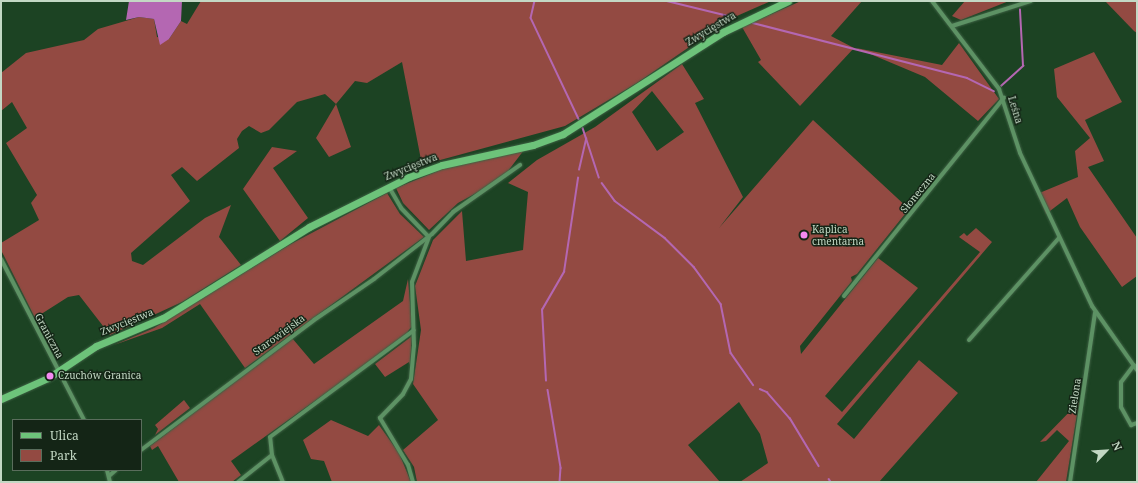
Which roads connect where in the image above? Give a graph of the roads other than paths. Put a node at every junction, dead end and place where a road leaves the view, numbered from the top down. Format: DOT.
graph roads {
  1 [pos="788,1"];
  2 [pos="932,1"];
  3 [pos="1030,1"];
  4 [pos="952,26"];
  5 [pos="1004,98"];
  6 [pos="520,165"];
  7 [pos="389,187"];
  8 [pos="428,237"];
  9 [pos="1059,238"];
  10 [pos="1,259"];
  11 [pos="844,296"];
  12 [pos="1095,313"];
  13 [pos="414,330"];
  14 [pos="969,340"];
  15 [pos="1134,365"];
  16 [pos="59,370"];
  17 [pos="1137,370"];
  18 [pos="1,399"];
  19 [pos="84,419"];
  20 [pos="1137,423"];
  21 [pos="142,449"];
  22 [pos="272,455"];
  23 [pos="107,471"];
  24 [pos="115,471"];
  25 [pos="109,476"];
  26 [pos="111,482"];
  27 [pos="238,482"];
  28 [pos="282,482"];
  29 [pos="413,482"];
  30 [pos="1070,482"];
  1 -- 7 [label="main road, Zwycięstwa"];
  2 -- 4 [label="street, Leśna"];
  3 -- 4 [label="street"];
  4 -- 5 [label="street, Leśna"];
  5 -- 9 [label="street, Leśna"];
  5 -- 11 [label="street, Słoneczna"];
  6 -- 8 [label="street, Starowiejska"];
  7 -- 8 [label="street"];
  7 -- 16 [label="main road, Zwycięstwa"];
  8 -- 13 [label="street, Starowiejska"];
  8 -- 21 [label="street, Starowiejska"];
  9 -- 12 [label="street, Leśna"];
  9 -- 14 [label="street"];
  10 -- 16 [label="street, Graniczna"];
  12 -- 15 [label="street, Leśna"];
  12 -- 30 [label="street, Zielona"];
  13 -- 22 [label="street"];
  13 -- 29 [label="street, Starowiejska"];
  15 -- 17 [label="street, Leśna"];
  15 -- 20 [label="street"];
  16 -- 18 [label="main road, Zwycięstwa"];
  16 -- 19 [label="street, Graniczna"];
  22 -- 27 [label="street"];
  22 -- 28 [label="street"];
  23 -- 25 [label="street"];
  24 -- 25 [label="street"];
  25 -- 26 [label="street"];
}
